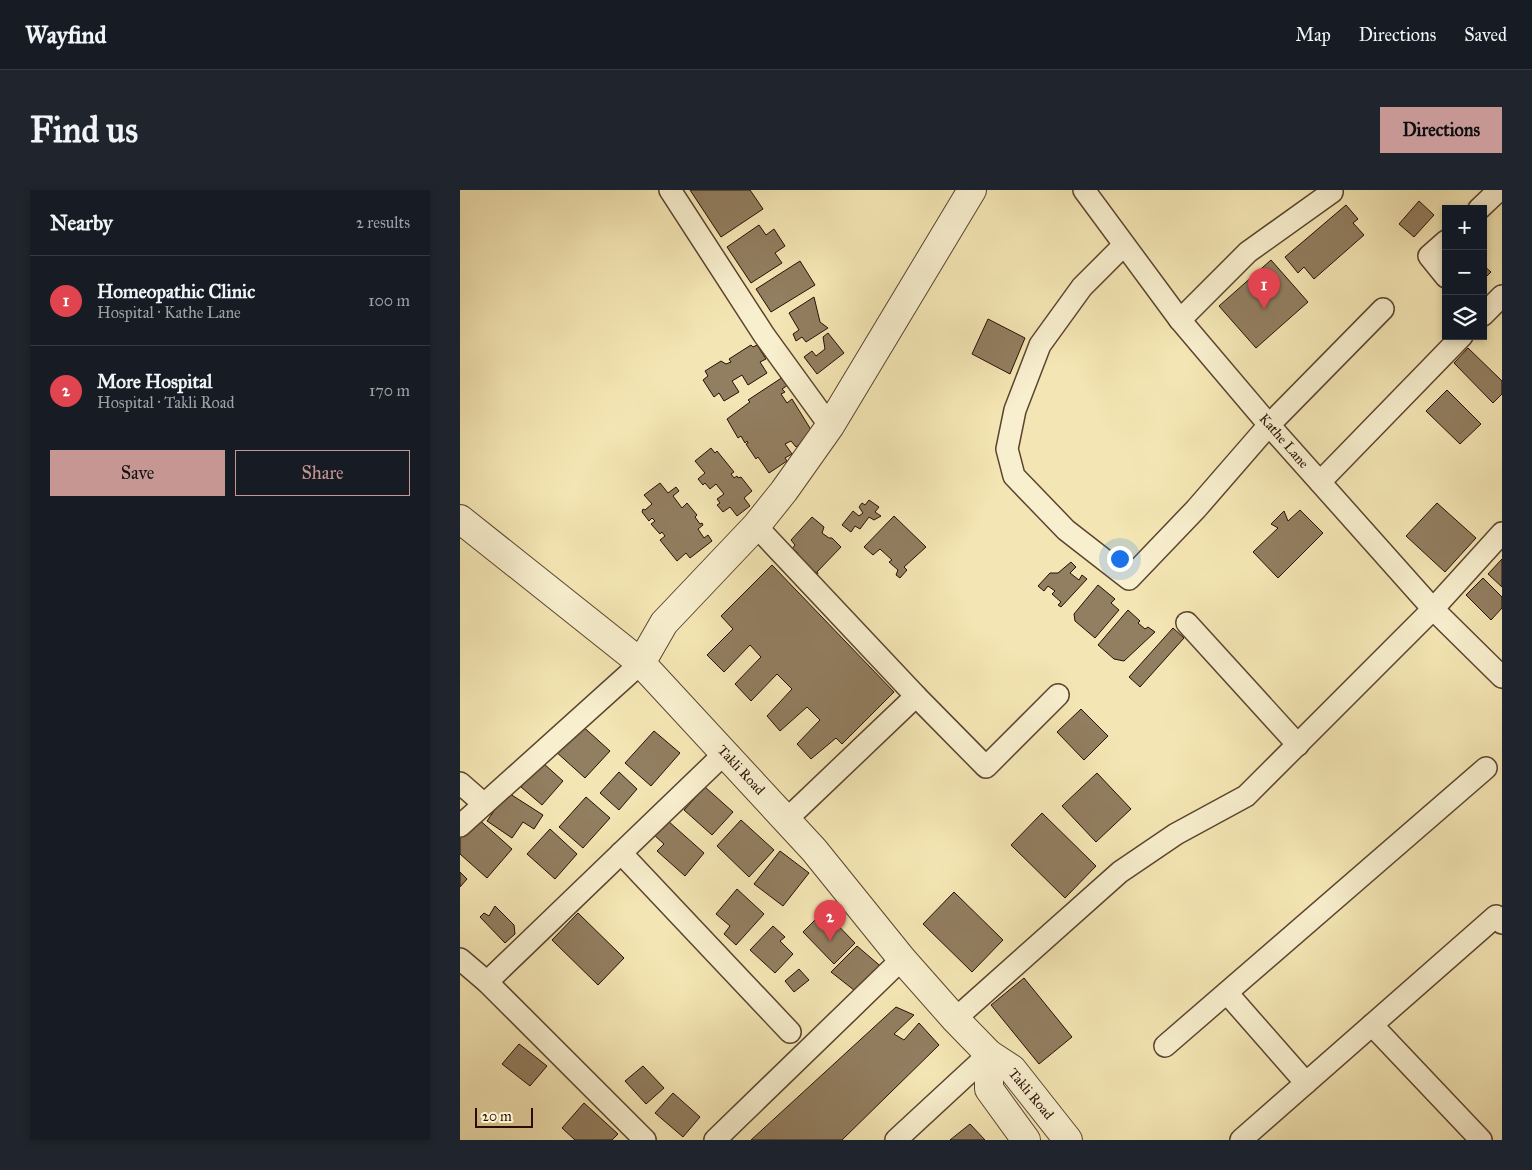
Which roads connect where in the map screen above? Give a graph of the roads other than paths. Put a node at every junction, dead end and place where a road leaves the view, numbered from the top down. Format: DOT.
graph roads {
  1 [pos="670,190"];
  2 [pos="972,190"];
  3 [pos="1084,190"];
  4 [pos="1499,190"];
  5 [pos="1332,192"];
  6 [pos="1483,205"];
  7 [pos="1442,245"];
  8 [pos="1124,246"];
  9 [pos="1442,272"];
  10 [pos="1502,296"];
  11 [pos="1383,309"];
  12 [pos="1487,311"];
  13 [pos="1180,320"];
  14 [pos="1458,340"];
  15 [pos="1270,425"];
  16 [pos="830,426"];
  17 [pos="1320,482"];
  18 [pos="460,519"];
  19 [pos="756,526"];
  20 [pos="1502,533"];
  21 [pos="1433,609"];
  22 [pos="1187,623"];
  23 [pos="641,663"];
  24 [pos="1502,678"];
  25 [pos="1058,695"];
  26 [pos="916,696"];
  27 [pos="1298,745"];
  28 [pos="725,753"];
  29 [pos="1486,768"];
  30 [pos="460,783"];
  31 [pos="484,804"];
  32 [pos="786,820"];
  33 [pos="460,826"];
  34 [pos="621,853"];
  35 [pos="1500,917"];
  36 [pos="460,959"];
  37 [pos="902,959"];
  38 [pos="487,982"];
  39 [pos="1227,993"];
  40 [pos="955,1019"];
  41 [pos="1372,1025"];
  42 [pos="790,1032"];
  43 [pos="1165,1046"];
  44 [pos="989,1054"];
  45 [pos="1306,1083"];
  46 [pos="1253,1136"];
  47 [pos="645,1140"];
  48 [pos="715,1140"];
  49 [pos="896,1140"];
  50 [pos="1026,1140"];
  51 [pos="1068,1140"];
  52 [pos="1481,1140"];
  1 -- 16 [label="street"];
  2 -- 16 [label="street"];
  3 -- 8 [label="street, Kathe Lane"];
  4 -- 6 [label="street"];
  5 -- 13 [label="street"];
  7 -- 9 [label="street"];
  8 -- 13 [label="street, Kathe Lane"];
  8 -- 15 [label="street"];
  10 -- 12 [label="street"];
  11 -- 15 [label="street"];
  13 -- 15 [label="street, Kathe Lane"];
  14 -- 17 [label="street"];
  15 -- 17 [label="street, Kathe Lane"];
  16 -- 19 [label="street"];
  17 -- 21 [label="street, Kathe Lane"];
  18 -- 23 [label="street, Takli Road"];
  19 -- 23 [label="street"];
  19 -- 26 [label="street"];
  20 -- 21 [label="street"];
  21 -- 24 [label="street, Kathe Lane"];
  21 -- 27 [label="street"];
  22 -- 27 [label="street"];
  23 -- 28 [label="street, Takli Road"];
  23 -- 31 [label="street"];
  25 -- 26 [label="street"];
  26 -- 32 [label="street"];
  27 -- 40 [label="street"];
  28 -- 32 [label="street, Takli Road"];
  28 -- 34 [label="street"];
  29 -- 39 [label="street"];
  30 -- 31 [label="street"];
  31 -- 33 [label="street"];
  32 -- 37 [label="street, Takli Road"];
  34 -- 38 [label="street"];
  34 -- 42 [label="street"];
  35 -- 41 [label="street"];
  36 -- 38 [label="street"];
  37 -- 40 [label="street, Takli Road"];
  37 -- 48 [label="street"];
  38 -- 47 [label="street"];
  39 -- 43 [label="street"];
  39 -- 45 [label="street"];
  40 -- 44 [label="street, Takli Road"];
  41 -- 45 [label="street"];
  41 -- 52 [label="street"];
  44 -- 49 [label="street"];
  44 -- 50 [label="street, Takli Road"];
  44 -- 51 [label="street, Takli Road"];
  45 -- 46 [label="street"];
}
